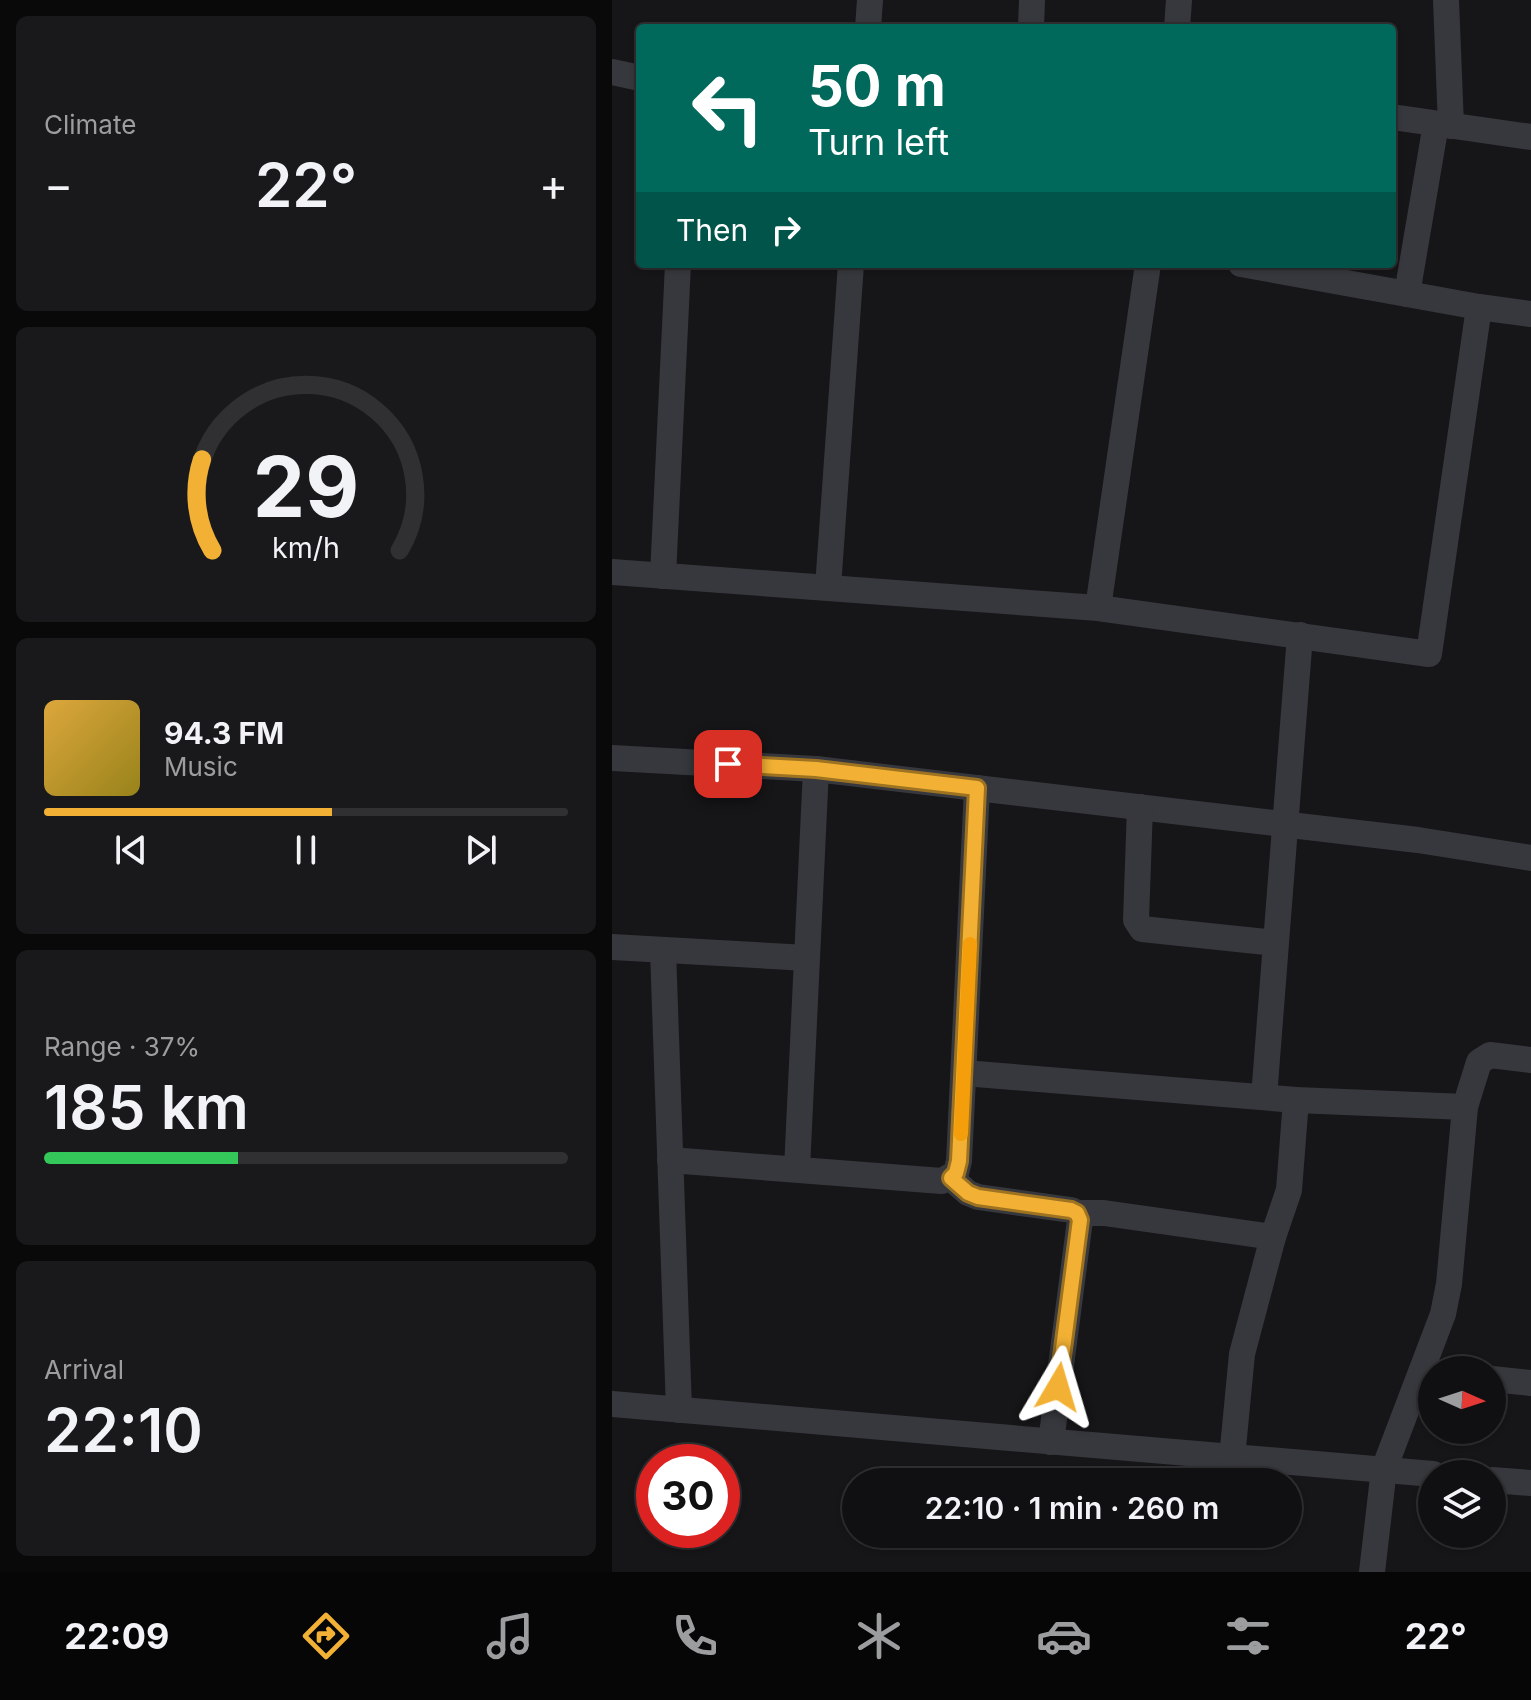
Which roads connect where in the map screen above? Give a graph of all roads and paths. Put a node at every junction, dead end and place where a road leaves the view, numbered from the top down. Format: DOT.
graph roads {
  1 [pos="870,0"];
  2 [pos="1032,0"];
  3 [pos="1179,0"];
  4 [pos="1446,0"];
  5 [pos="868,24"];
  6 [pos="1031,24"];
  7 [pos="1177,24"];
  8 [pos="612,72"];
  9 [pos="636,77"];
  10 [pos="1396,118"];
  11 [pos="1443,125"];
  12 [pos="1531,137"];
  13 [pos="678,268"];
  14 [pos="851,268"];
  15 [pos="1147,268"];
  16 [pos="1263,268"];
  17 [pos="1407,294"];
  18 [pos="1479,307"];
  19 [pos="1531,314"];
  20 [pos="612,572"];
  21 [pos="663,576"];
  22 [pos="828,587"];
  23 [pos="1098,608"];
  24 [pos="1300,635"];
  25 [pos="612,758"];
  26 [pos="816,769"];
  27 [pos="977,788"];
  28 [pos="1140,807"];
  29 [pos="1283,824"];
  30 [pos="1531,858"];
  31 [pos="1275,943"];
  32 [pos="612,947"];
  33 [pos="663,950"];
  34 [pos="807,958"];
  35 [pos="1531,1060"];
  36 [pos="964,1073"];
  37 [pos="1264,1097"];
  38 [pos="1296,1100"];
  39 [pos="1465,1107"];
  40 [pos="670,1160"];
  41 [pos="797,1169"];
  42 [pos="951,1178"];
  43 [pos="1077,1213"];
  44 [pos="1273,1237"];
  45 [pos="1431,1356"];
  46 [pos="1506,1380"];
  47 [pos="1531,1383"];
  48 [pos="1418,1392"];
  49 [pos="612,1404"];
  50 [pos="679,1410"];
  51 [pos="1051,1442"];
  52 [pos="1232,1458"];
  53 [pos="1384,1469"];
  54 [pos="1418,1472"];
  55 [pos="1506,1481"];
  56 [pos="1531,1483"];
  57 [pos="1372,1572"];
  1 -- 5 [label="street"];
  2 -- 6 [label="street"];
  3 -- 7 [label="street"];
  4 -- 11 [label="street"];
  8 -- 9 [label="street"];
  10 -- 11 [label="street"];
  11 -- 12 [label="street"];
  11 -- 17 [label="street"];
  13 -- 21 [label="street"];
  14 -- 22 [label="street"];
  15 -- 23 [label="street"];
  16 -- 17 [label="street"];
  17 -- 18 [label="street"];
  18 -- 19 [label="street"];
  18 -- 24 [label="street"];
  20 -- 21 [label="street"];
  21 -- 22 [label="street"];
  22 -- 23 [label="street"];
  23 -- 24 [label="street"];
  24 -- 29 [label="street"];
  25 -- 26 [label="street"];
  26 -- 27 [label="street"];
  26 -- 34 [label="street"];
  27 -- 28 [label="street"];
  27 -- 36 [label="street"];
  28 -- 29 [label="street"];
  28 -- 31 [label="street"];
  29 -- 30 [label="street"];
  29 -- 31 [label="street"];
  31 -- 37 [label="street"];
  32 -- 33 [label="street"];
  33 -- 34 [label="street"];
  33 -- 40 [label="street"];
  34 -- 41 [label="street"];
  35 -- 39 [label="street"];
  36 -- 37 [label="street"];
  36 -- 42 [label="street"];
  37 -- 38 [label="street"];
  38 -- 39 [label="street"];
  38 -- 44 [label="street"];
  39 -- 45 [label="street"];
  40 -- 41 [label="street"];
  40 -- 50 [label="street"];
  41 -- 42 [label="street"];
  42 -- 43 [label="street"];
  43 -- 44 [label="street"];
  43 -- 51 [label="street"];
  44 -- 52 [label="street"];
  46 -- 47 [label="street"];
  48 -- 53 [label="street"];
  49 -- 50 [label="street"];
  50 -- 51 [label="street"];
  51 -- 52 [label="street"];
  52 -- 53 [label="street"];
  53 -- 54 [label="street"];
  53 -- 57 [label="street"];
  55 -- 56 [label="street"];
}
